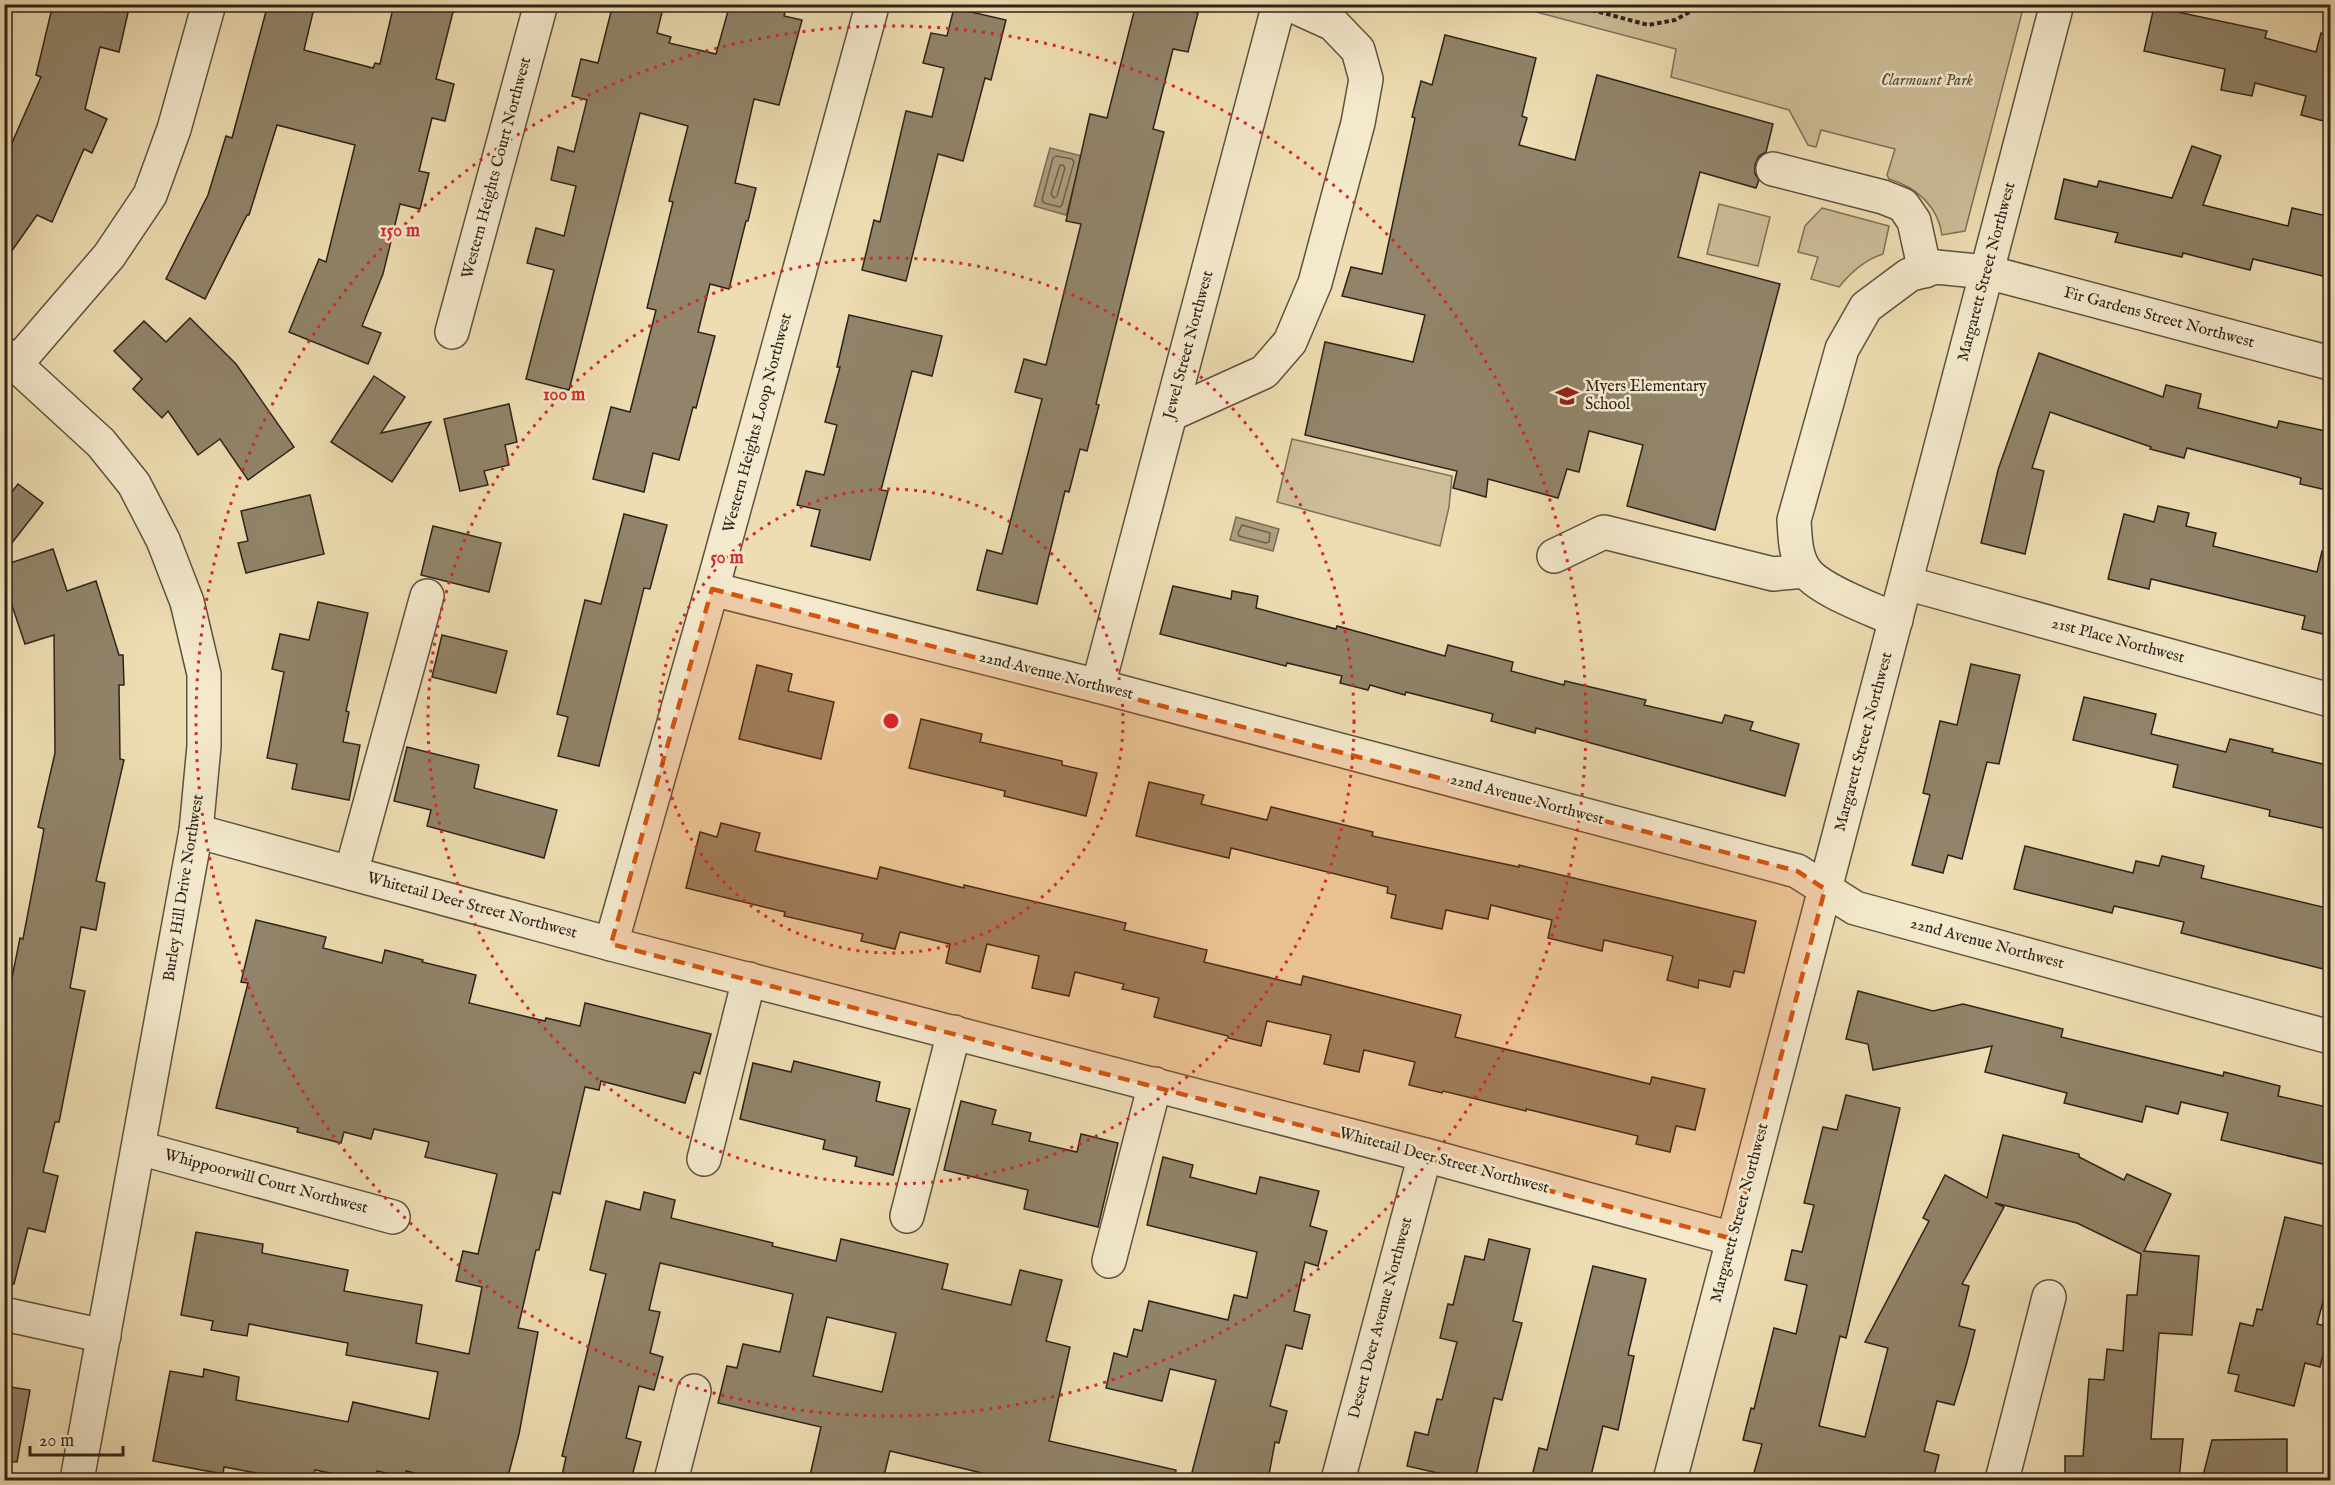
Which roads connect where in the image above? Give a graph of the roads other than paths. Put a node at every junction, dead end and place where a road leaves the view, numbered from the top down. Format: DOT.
graph roads {
  1 [pos="208,4"];
  2 [pos="541,4"];
  3 [pos="871,4"];
  4 [pos="1279,4"];
  5 [pos="1289,4"];
  6 [pos="2057,4"];
  7 [pos="1773,169"];
  8 [pos="1925,271"];
  9 [pos="1987,272"];
  10 [pos="452,332"];
  11 [pos="10,359"];
  12 [pos="2331,363"];
  13 [pos="1171,414"];
  14 [pos="1554,556"];
  15 [pos="1805,571"];
  16 [pos="1906,583"];
  17 [pos="712,589"];
  18 [pos="427,596"];
  19 [pos="1896,620"];
  20 [pos="1098,686"];
  21 [pos="2331,700"];
  22 [pos="196,831"];
  23 [pos="351,873"];
  24 [pos="1825,889"];
  25 [pos="611,944"];
  26 [pos="749,979"];
  27 [pos="954,1032"];
  28 [pos="2331,1037"];
  29 [pos="1155,1084"];
  30 [pos="139,1148"];
  31 [pos="1425,1155"];
  32 [pos="704,1159"];
  33 [pos="907,1216"];
  34 [pos="393,1217"];
  35 [pos="1733,1239"];
  36 [pos="1109,1261"];
  37 [pos="2049,1298"];
  38 [pos="4,1314"];
  39 [pos="104,1336"];
  40 [pos="694,1391"];
  41 [pos="77,1480"];
  42 [pos="671,1480"];
  43 [pos="1338,1480"];
  44 [pos="1670,1480"];
  45 [pos="2002,1480"];
  1 -- 11 [label="street"];
  2 -- 10 [label="street, Western Heights Court Northwest"];
  3 -- 17 [label="street, Western Heights Loop Northwest"];
  4 -- 13 [label="street, Jewel Street Northwest"];
  5 -- 13 [label="street"];
  6 -- 9 [label="street, Margarett Street Northwest"];
  7 -- 8 [label="street"];
  8 -- 9 [label="street, Fir Gardens Street Northwest"];
  8 -- 15 [label="street, Fir Gardens Street Northwest"];
  9 -- 12 [label="street, Fir Gardens Street Northwest"];
  9 -- 16 [label="street, Margarett Street Northwest"];
  11 -- 22 [label="street, Burley Hill Drive Northwest"];
  13 -- 20 [label="street, Jewel Street Northwest"];
  14 -- 15 [label="street"];
  15 -- 19 [label="street"];
  16 -- 19 [label="street, Margarett Street Northwest"];
  16 -- 21 [label="street, 21st Place Northwest"];
  17 -- 20 [label="street, 22nd Avenue Northwest"];
  17 -- 25 [label="street, Western Heights Loop Northwest"];
  18 -- 23 [label="street"];
  19 -- 24 [label="street, Margarett Street Northwest"];
  20 -- 24 [label="street, 22nd Avenue Northwest"];
  22 -- 23 [label="street, Whitetail Deer Street Northwest"];
  22 -- 30 [label="street, Burley Hill Drive Northwest"];
  23 -- 25 [label="street, Whitetail Deer Street Northwest"];
  24 -- 28 [label="street, 22nd Avenue Northwest"];
  24 -- 35 [label="street, Margarett Street Northwest"];
  25 -- 26 [label="street, Whitetail Deer Street Northwest"];
  26 -- 27 [label="street, Whitetail Deer Street Northwest"];
  26 -- 32 [label="street"];
  27 -- 29 [label="street, Whitetail Deer Street Northwest"];
  27 -- 33 [label="street"];
  29 -- 31 [label="street, Whitetail Deer Street Northwest"];
  29 -- 36 [label="street"];
  30 -- 34 [label="street, Whippoorwill Court Northwest"];
  30 -- 39 [label="street, Burley Hill Drive Northwest"];
  31 -- 35 [label="street, Whitetail Deer Street Northwest"];
  31 -- 43 [label="street, Desert Deer Avenue Northwest"];
  35 -- 44 [label="street, Margarett Street Northwest"];
  37 -- 45 [label="street"];
  38 -- 39 [label="street"];
  39 -- 41 [label="street, Burley Hill Drive Northwest"];
  40 -- 42 [label="street"];
}
